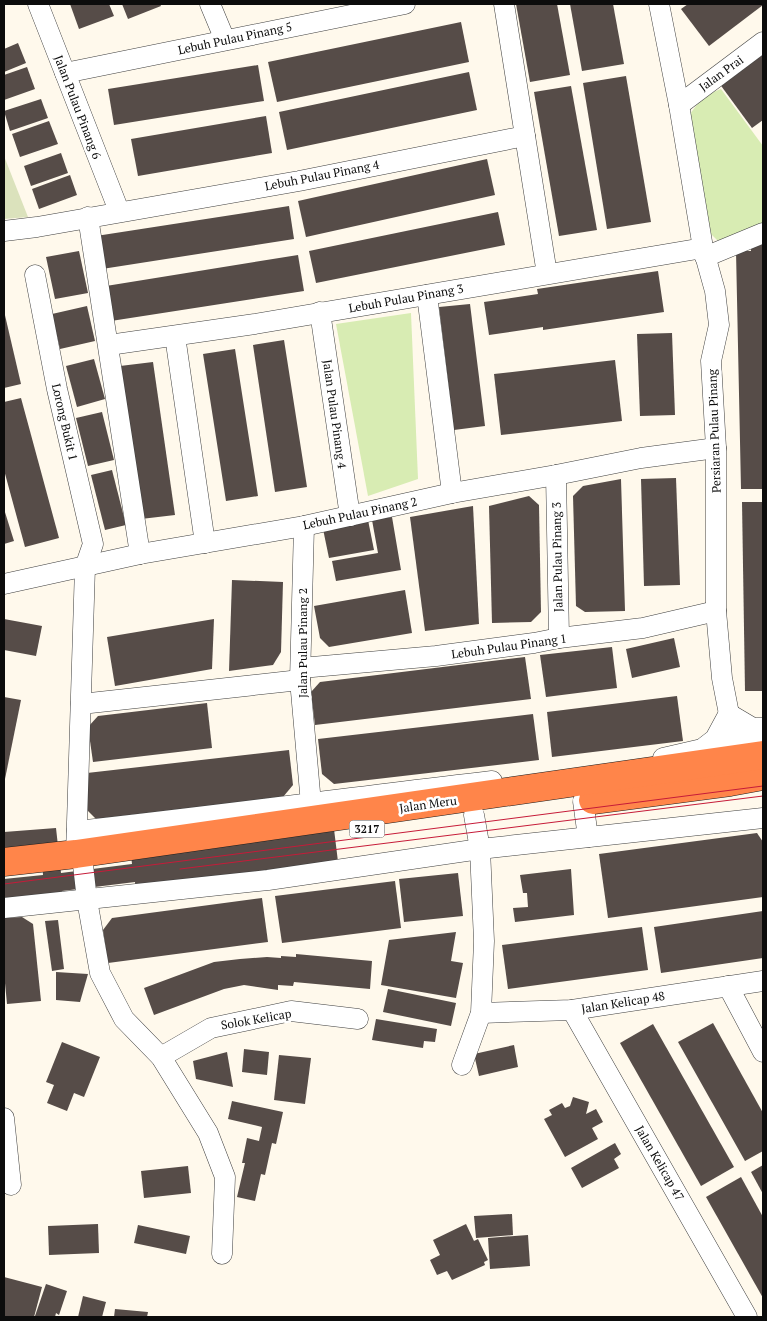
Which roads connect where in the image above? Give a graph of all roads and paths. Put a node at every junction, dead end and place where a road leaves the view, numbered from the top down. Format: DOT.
graph roads {
  1 [pos="38,4"];
  2 [pos="210,4"];
  3 [pos="406,4"];
  4 [pos="504,4"];
  5 [pos="659,4"];
  6 [pos="226,40"];
  7 [pos="763,42"];
  8 [pos="65,73"];
  9 [pos="679,104"];
  10 [pos="525,136"];
  11 [pos="119,211"];
  12 [pos="88,217"];
  13 [pos="4,230"];
  14 [pos="763,233"];
  15 [pos="704,252"];
  16 [pos="35,274"];
  17 [pos="547,274"];
  18 [pos="427,295"];
  19 [pos="320,312"];
  20 [pos="176,336"];
  21 [pos="109,346"];
  22 [pos="716,448"];
  23 [pos="556,475"];
  24 [pos="452,494"];
  25 [pos="350,516"];
  26 [pos="304,526"];
  27 [pos="205,544"];
  28 [pos="140,554"];
  29 [pos="85,567"];
  30 [pos="4,584"];
  31 [pos="716,611"];
  32 [pos="558,638"];
  33 [pos="300,674"];
  34 [pos="81,704"];
  35 [pos="729,714"];
  36 [pos="763,728"];
  37 [pos="763,746"];
  38 [pos="763,755"];
  39 [pos="730,772"];
  40 [pos="639,774"];
  41 [pos="763,776"];
  42 [pos="582,801"];
  43 [pos="311,812"];
  44 [pos="474,815"];
  45 [pos="763,818"];
  46 [pos="588,837"];
  47 [pos="480,849"];
  48 [pos="79,850"];
  49 [pos="4,862"];
  50 [pos="4,875"];
  51 [pos="87,900"];
  52 [pos="4,908"];
  53 [pos="763,981"];
  54 [pos="728,986"];
  55 [pos="572,1010"];
  56 [pos="481,1013"];
  57 [pos="358,1018"];
  58 [pos="763,1052"];
  59 [pos="161,1057"];
  60 [pos="462,1065"];
  61 [pos="4,1118"];
  62 [pos="11,1185"];
  63 [pos="222,1254"];
  64 [pos="747,1317"];
  1 -- 8 [label="street, Jalan Pulau Pinang 6"];
  2 -- 6 [label="street"];
  3 -- 6 [label="street, Lebuh Pulau Pinang 5"];
  4 -- 10 [label="street"];
  5 -- 9 [label="street, Persiaran Pulau Pinang"];
  6 -- 8 [label="street, Lebuh Pulau Pinang 5"];
  7 -- 9 [label="street, Jalan Prai"];
  8 -- 11 [label="street, Jalan Pulau Pinang 6"];
  9 -- 15 [label="street, Persiaran Pulau Pinang"];
  10 -- 11 [label="street, Lebuh Pulau Pinang 4"];
  10 -- 17 [label="street"];
  11 -- 12 [label="street, Lebuh Pulau Pinang 4"];
  12 -- 13 [label="street, Lebuh Pulau Pinang 4"];
  12 -- 21 [label="street"];
  14 -- 15 [label="street, Lebuh Pulau Pinang 3"];
  15 -- 17 [label="street, Lebuh Pulau Pinang 3"];
  15 -- 22 [label="street, Persiaran Pulau Pinang"];
  16 -- 29 [label="street, Lorong Bukit 1"];
  17 -- 18 [label="street, Lebuh Pulau Pinang 3"];
  18 -- 19 [label="street, Lebuh Pulau Pinang 3"];
  18 -- 24 [label="street"];
  19 -- 20 [label="street, Lebuh Pulau Pinang 3"];
  19 -- 25 [label="street, Jalan Pulau Pinang 4"];
  20 -- 21 [label="street, Lebuh Pulau Pinang 3"];
  20 -- 27 [label="street"];
  21 -- 28 [label="street"];
  22 -- 23 [label="street, Lebuh Pulau Pinang 2"];
  22 -- 31 [label="street, Persiaran Pulau Pinang"];
  23 -- 24 [label="street, Lebuh Pulau Pinang 2"];
  23 -- 32 [label="street, Jalan Pulau Pinang 3"];
  24 -- 25 [label="street, Lebuh Pulau Pinang 2"];
  25 -- 26 [label="street, Lebuh Pulau Pinang 2"];
  26 -- 27 [label="street, Lebuh Pulau Pinang 2"];
  26 -- 33 [label="street, Jalan Pulau Pinang 2"];
  27 -- 28 [label="street, Lebuh Pulau Pinang 2"];
  28 -- 29 [label="street, Lebuh Pulau Pinang 2"];
  29 -- 30 [label="street, Lebuh Pulau Pinang 2"];
  29 -- 34 [label="street, Lorong Bukit 1"];
  31 -- 32 [label="street, Lebuh Pulau Pinang 1"];
  31 -- 35 [label="street, Persiaran Pulau Pinang"];
  32 -- 33 [label="street, Lebuh Pulau Pinang 1"];
  33 -- 34 [label="street, Lebuh Pulau Pinang 1"];
  33 -- 43 [label="street, Jalan Pulau Pinang 2"];
  34 -- 48 [label="street, Lorong Bukit 1"];
  35 -- 36 [label="street"];
  35 -- 37 [label="street"];
  35 -- 39 [label="street"];
  35 -- 40 [label="street"];
  38 -- 39 [label="highway, Jalan Meru / 3217"];
  39 -- 40 [label="highway, Jalan Meru / 3217"];
  39 -- 41 [label="highway, Jalan Meru / 3217"];
  39 -- 42 [label="highway, Jalan Meru / 3217"];
  40 -- 43 [label="highway, Jalan Meru / 3217"];
  42 -- 44 [label="highway, Jalan Meru / 3217"];
  42 -- 46 [label="street"];
  43 -- 48 [label="highway, Jalan Meru / 3217"];
  44 -- 47 [label="street"];
  44 -- 48 [label="highway, Jalan Meru / 3217"];
  45 -- 46 [label="street"];
  46 -- 47 [label="street"];
  47 -- 51 [label="street"];
  47 -- 56 [label="street"];
  48 -- 49 [label="highway, Jalan Meru / 3217"];
  48 -- 50 [label="highway, Jalan Meru / 3217"];
  48 -- 51 [label="street, Lorong Bukit 1"];
  51 -- 52 [label="street"];
  51 -- 59 [label="street, Lorong Bukit 1"];
  53 -- 54 [label="street, Jalan Kelicap 48"];
  54 -- 55 [label="street, Jalan Kelicap 48"];
  54 -- 58 [label="street"];
  55 -- 56 [label="street, Jalan Kelicap 48"];
  55 -- 64 [label="street, Jalan Kelicap 47"];
  56 -- 60 [label="street"];
  57 -- 59 [label="street, Solok Kelicap"];
  59 -- 63 [label="street, Lorong Bukit 1"];
  61 -- 62 [label="street"];
}
